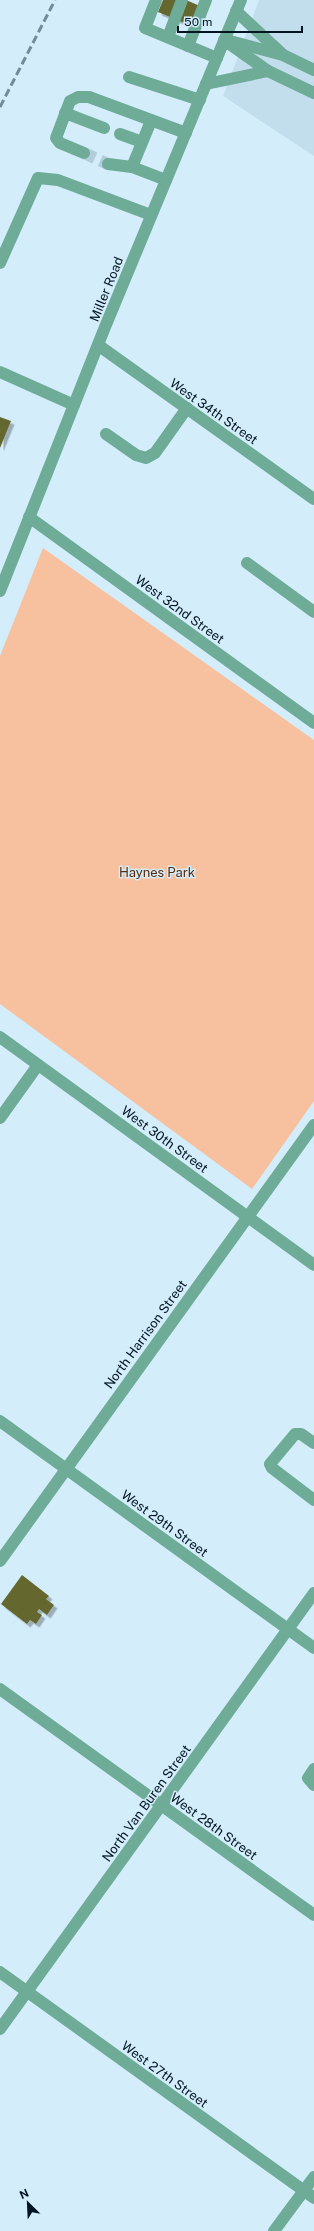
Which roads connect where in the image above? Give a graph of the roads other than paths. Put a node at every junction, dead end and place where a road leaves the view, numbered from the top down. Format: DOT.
graph roads {
  1 [pos="156,0"];
  2 [pos="182,0"];
  3 [pos="206,0"];
  4 [pos="238,6"];
  5 [pos="168,37"];
  6 [pos="224,40"];
  7 [pos="188,46"];
  8 [pos="283,55"];
  9 [pos="217,58"];
  10 [pos="314,70"];
  11 [pos="268,71"];
  12 [pos="129,77"];
  13 [pos="206,84"];
  14 [pos="314,93"];
  15 [pos="200,100"];
  16 [pos="65,113"];
  17 [pos="152,121"];
  18 [pos="104,128"];
  19 [pos="120,134"];
  20 [pos="186,134"];
  21 [pos="142,142"];
  22 [pos="84,153"];
  23 [pos="108,164"];
  24 [pos="132,167"];
  25 [pos="166,180"];
  26 [pos="151,215"];
  27 [pos="0,263"];
  28 [pos="98,345"];
  29 [pos="0,372"];
  30 [pos="74,406"];
  31 [pos="187,408"];
  32 [pos="106,434"];
  33 [pos="312,492"];
  34 [pos="29,517"];
  35 [pos="247,563"];
  36 [pos="0,591"];
  37 [pos="314,612"];
  38 [pos="314,723"];
  39 [pos="0,1037"];
  40 [pos="38,1065"];
  41 [pos="0,1118"];
  42 [pos="314,1125"];
  43 [pos="248,1216"];
  44 [pos="314,1264"];
  45 [pos="0,1421"];
  46 [pos="314,1443"];
  47 [pos="66,1468"];
  48 [pos="314,1500"];
  49 [pos="0,1561"];
  50 [pos="314,1593"];
  51 [pos="288,1629"];
  52 [pos="314,1648"];
  53 [pos="0,1689"];
  54 [pos="314,1769"];
  55 [pos="314,1785"];
  56 [pos="162,1806"];
  57 [pos="314,1915"];
  58 [pos="0,1972"];
  59 [pos="27,1991"];
  60 [pos="0,2029"];
  61 [pos="314,2177"];
  62 [pos="304,2191"];
  63 [pos="314,2198"];
  64 [pos="274,2231"];
  1 -- 5 [label="street"];
  2 -- 5 [label="street"];
  3 -- 7 [label="street"];
  4 -- 6 [label="street, Miller Road"];
  4 -- 8 [label="street"];
  5 -- 7 [label="street"];
  6 -- 8 [label="street"];
  6 -- 9 [label="street, Miller Road"];
  6 -- 11 [label="street"];
  7 -- 9 [label="street"];
  8 -- 10 [label="street"];
  9 -- 13 [label="street, Miller Road"];
  11 -- 13 [label="street"];
  11 -- 14 [label="street"];
  12 -- 15 [label="street"];
  13 -- 15 [label="street, Miller Road"];
  15 -- 20 [label="street, Miller Road"];
  16 -- 17 [label="street"];
  16 -- 18 [label="street"];
  16 -- 22 [label="street"];
  17 -- 20 [label="street"];
  17 -- 21 [label="street"];
  19 -- 21 [label="street"];
  20 -- 25 [label="street, Miller Road"];
  21 -- 24 [label="street"];
  23 -- 24 [label="street"];
  24 -- 25 [label="street"];
  25 -- 26 [label="street, Miller Road"];
  26 -- 27 [label="street"];
  26 -- 28 [label="street, Miller Road"];
  28 -- 30 [label="street, Miller Road"];
  28 -- 31 [label="street, West 34th Street"];
  29 -- 30 [label="street"];
  30 -- 34 [label="street, Miller Road"];
  31 -- 32 [label="street"];
  31 -- 33 [label="street, West 34th Street"];
  34 -- 36 [label="street, Miller Road"];
  34 -- 38 [label="street, West 32nd Street"];
  35 -- 37 [label="street"];
  39 -- 40 [label="street, West 30th Street"];
  40 -- 41 [label="street"];
  40 -- 43 [label="street, West 30th Street"];
  42 -- 43 [label="street, North Harrison Street"];
  43 -- 44 [label="street, West 30th Street"];
  43 -- 47 [label="street, North Harrison Street"];
  45 -- 47 [label="street, West 29th Street"];
  46 -- 48 [label="street"];
  47 -- 49 [label="street, North Harrison Street"];
  47 -- 51 [label="street, West 29th Street"];
  50 -- 51 [label="street, North Van Buren Street"];
  51 -- 52 [label="street, West 29th Street"];
  51 -- 56 [label="street, North Van Buren Street"];
  53 -- 56 [label="street, West 28th Street"];
  54 -- 55 [label="street"];
  56 -- 57 [label="street, West 28th Street"];
  56 -- 59 [label="street, North Van Buren Street"];
  58 -- 59 [label="street, West 27th Street"];
  59 -- 60 [label="street, North Van Buren Street"];
  59 -- 62 [label="street, West 27th Street"];
  61 -- 62 [label="street"];
  62 -- 63 [label="street, West 27th Street"];
  62 -- 64 [label="street"];
}
